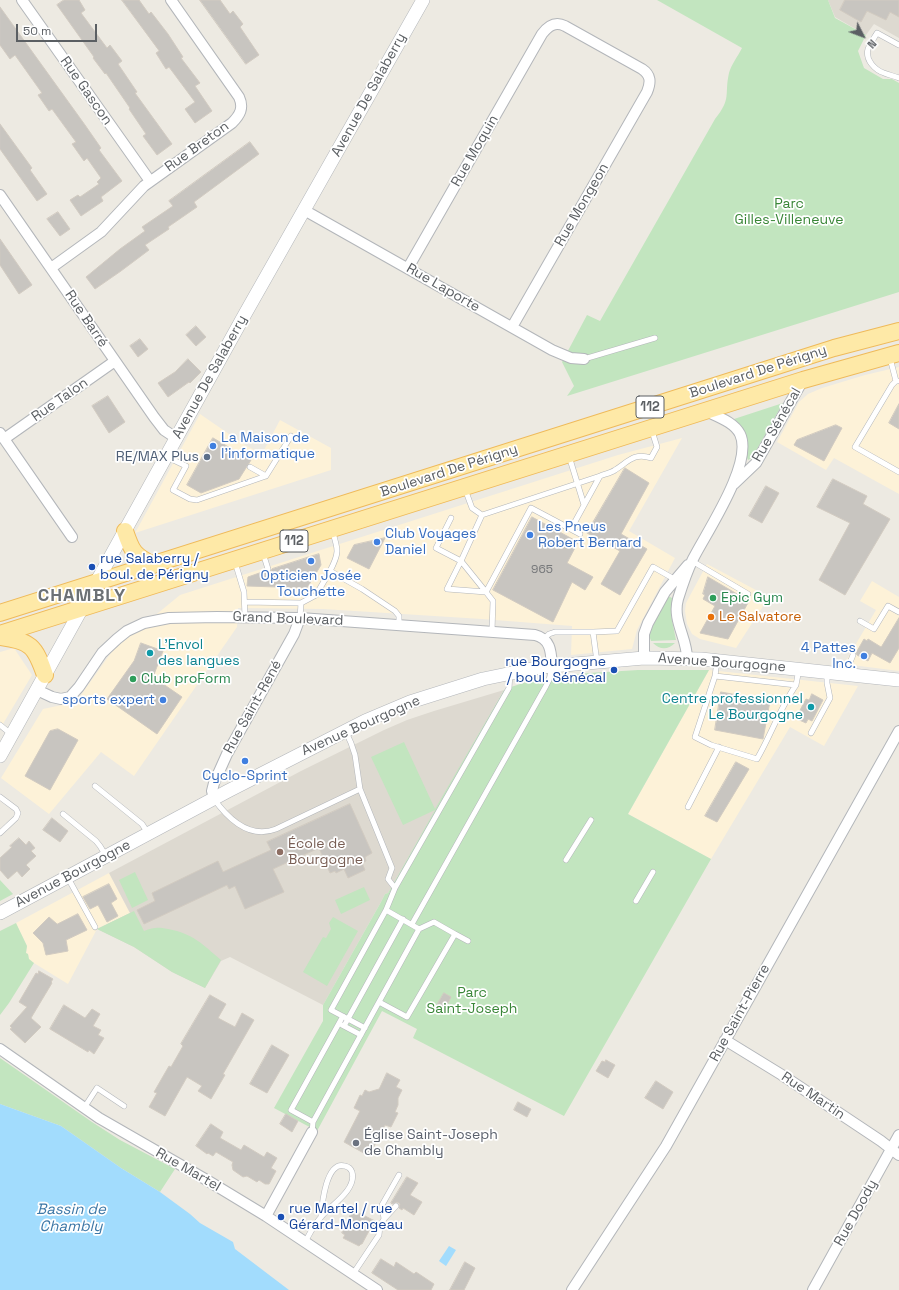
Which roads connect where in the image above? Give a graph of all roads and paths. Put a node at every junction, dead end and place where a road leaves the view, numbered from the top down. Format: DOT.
graph roads {
  1 [pos="22,0"];
  2 [pos="171,0"];
  3 [pos="423,0"];
  4 [pos="899,45"];
  5 [pos="899,78"];
  6 [pos="650,82"];
  7 [pos="150,181"];
  8 [pos="0,195"];
  9 [pos="304,210"];
  10 [pos="51,268"];
  11 [pos="408,268"];
  12 [pos="512,327"];
  13 [pos="899,331"];
  14 [pos="655,338"];
  15 [pos="894,354"];
  16 [pos="584,359"];
  17 [pos="115,361"];
  18 [pos="803,380"];
  19 [pos="898,381"];
  20 [pos="706,411"];
  21 [pos="651,428"];
  22 [pos="2,436"];
  23 [pos="291,436"];
  24 [pos="176,438"];
  25 [pos="569,454"];
  26 [pos="166,456"];
  27 [pos="250,466"];
  28 [pos="899,472"];
  29 [pos="266,476"];
  30 [pos="600,476"];
  31 [pos="577,484"];
  32 [pos="733,486"];
  33 [pos="464,488"];
  34 [pos="529,500"];
  35 [pos="584,505"];
  36 [pos="531,508"];
  37 [pos="482,515"];
  38 [pos="451,518"];
  39 [pos="332,529"];
  40 [pos="571,529"];
  41 [pos="125,531"];
  42 [pos="580,534"];
  43 [pos="72,537"];
  44 [pos="262,551"];
  45 [pos="235,560"];
  46 [pos="461,561"];
  47 [pos="692,561"];
  48 [pos="153,565"];
  49 [pos="268,569"];
  50 [pos="330,570"];
  51 [pos="680,582"];
  52 [pos="96,583"];
  53 [pos="486,592"];
  54 [pos="748,594"];
  55 [pos="245,602"];
  56 [pos="301,603"];
  57 [pos="83,608"];
  58 [pos="899,612"];
  59 [pos="0,613"];
  60 [pos="245,617"];
  61 [pos="300,618"];
  62 [pos="860,621"];
  63 [pos="399,625"];
  64 [pos="492,631"];
  65 [pos="593,632"];
  66 [pos="0,636"];
  67 [pos="544,638"];
  68 [pos="853,654"];
  69 [pos="644,658"];
  70 [pos="687,658"];
  71 [pos="717,660"];
  72 [pos="596,662"];
  73 [pos="552,666"];
  74 [pos="799,669"];
  75 [pos="827,672"];
  76 [pos="510,673"];
  77 [pos="45,675"];
  78 [pos="847,675"];
  79 [pos="715,676"];
  80 [pos="899,680"];
  81 [pos="796,685"];
  82 [pos="37,690"];
  83 [pos="0,725"];
  84 [pos="345,731"];
  85 [pos="899,731"];
  86 [pos="811,734"];
  87 [pos="11,735"];
  88 [pos="719,747"];
  89 [pos="0,756"];
  90 [pos="95,786"];
  91 [pos="360,789"];
  92 [pos="0,797"];
  93 [pos="214,798"];
  94 [pos="688,806"];
  95 [pos="63,814"];
  96 [pos="591,820"];
  97 [pos="0,833"];
  98 [pos="148,833"];
  99 [pos="106,856"];
  100 [pos="566,860"];
  101 [pos="653,872"];
  102 [pos="68,877"];
  103 [pos="395,888"];
  104 [pos="636,901"];
  105 [pos="386,910"];
  106 [pos="0,913"];
  107 [pos="403,919"];
  108 [pos="412,924"];
  109 [pos="95,927"];
  110 [pos="420,929"];
  111 [pos="455,934"];
  112 [pos="468,941"];
  113 [pos="379,1002"];
  114 [pos="345,1017"];
  115 [pos="342,1024"];
  116 [pos="365,1028"];
  117 [pos="361,1035"];
  118 [pos="725,1040"];
  119 [pos="0,1049"];
  120 [pos="124,1106"];
  121 [pos="84,1108"];
  122 [pos="313,1122"];
  123 [pos="312,1132"];
  124 [pos="899,1135"];
  125 [pos="895,1152"];
  126 [pos="399,1175"];
  127 [pos="396,1206"];
  128 [pos="266,1216"];
  129 [pos="321,1216"];
  130 [pos="384,1218"];
  131 [pos="305,1242"];
  132 [pos="353,1274"];
  133 [pos="377,1290"];
  134 [pos="572,1290"];
  135 [pos="813,1290"];
  1 -- 7 [label="street, Rue Gascon"];
  2 -- 7 [label="street, Rue Breton"];
  3 -- 9 [label="street, Avenue De Salaberry"];
  4 -- 5 [label="lane"];
  6 -- 11 [label="street, Rue Moquin"];
  6 -- 12 [label="street, Rue Mongeon"];
  7 -- 10 [label="street, Rue Breton"];
  8 -- 10 [label="street, Rue Barré"];
  9 -- 11 [label="street, Rue Laporte"];
  9 -- 24 [label="street, Avenue De Salaberry"];
  10 -- 17 [label="street, Rue Barré"];
  11 -- 12 [label="street, Rue Laporte"];
  12 -- 16 [label="street, Rue Laporte"];
  13 -- 48 [label="main road, Boulevard De Périgny / 112"];
  14 -- 16 [label="lane"];
  15 -- 18 [label="main road, Boulevard De Périgny / 112"];
  15 -- 19 [label="lane"];
  17 -- 22 [label="street, Rue Talon"];
  17 -- 24 [label="street, Rue Barré"];
  18 -- 20 [label="main road, Boulevard De Périgny / 112"];
  18 -- 32 [label="street, Rue Sénécal"];
  19 -- 28 [label="lane"];
  20 -- 21 [label="main road, Boulevard De Périgny / 112"];
  20 -- 32 [label="street, Rue Sénécal"];
  21 -- 25 [label="main road, Boulevard De Périgny / 112"];
  21 -- 30 [label="lane"];
  22 -- 43 [label="street"];
  23 -- 29 [label="lane"];
  24 -- 26 [label="street, Avenue De Salaberry"];
  25 -- 31 [label="lane"];
  25 -- 33 [label="main road, Boulevard De Périgny / 112"];
  26 -- 29 [label="lane"];
  26 -- 41 [label="street, Avenue De Salaberry"];
  27 -- 29 [label="lane"];
  30 -- 31 [label="lane"];
  30 -- 35 [label="lane"];
  31 -- 34 [label="lane"];
  31 -- 35 [label="lane"];
  32 -- 47 [label="street, Rue Sénécal"];
  33 -- 37 [label="lane"];
  33 -- 39 [label="main road, Boulevard De Périgny / 112"];
  34 -- 36 [label="lane"];
  34 -- 37 [label="lane"];
  35 -- 40 [label="lane"];
  36 -- 40 [label="lane"];
  36 -- 53 [label="lane"];
  37 -- 46 [label="lane"];
  38 -- 46 [label="lane"];
  39 -- 44 [label="main road, Boulevard De Périgny / 112"];
  39 -- 50 [label="lane"];
  40 -- 42 [label="lane"];
  41 -- 48 [label="main road"];
  41 -- 52 [label="street, Avenue De Salaberry"];
  44 -- 45 [label="main road, Boulevard De Périgny / 112"];
  44 -- 49 [label="lane"];
  45 -- 55 [label="lane"];
  45 -- 57 [label="main road, Boulevard De Périgny / 112"];
  46 -- 53 [label="lane"];
  46 -- 53 [label="lane"];
  47 -- 51 [label="street, Rue Sénécal"];
  47 -- 54 [label="lane"];
  48 -- 52 [label="main road, Boulevard De Périgny / 112"];
  50 -- 56 [label="lane"];
  50 -- 63 [label="lane"];
  51 -- 65 [label="lane"];
  51 -- 69 [label="street, Rue Sénécal"];
  51 -- 70 [label="street, Rue Sénécal"];
  52 -- 57 [label="street, Avenue De Salaberry"];
  52 -- 59 [label="main road, Boulevard De Périgny / 112"];
  53 -- 64 [label="lane"];
  55 -- 56 [label="lane"];
  55 -- 60 [label="lane"];
  56 -- 61 [label="lane"];
  57 -- 66 [label="main road, Boulevard De Périgny / 112"];
  57 -- 77 [label="street, Avenue De Salaberry"];
  58 -- 62 [label="lane"];
  60 -- 61 [label="street, Grand Boulevard"];
  60 -- 82 [label="street, Grand Boulevard"];
  61 -- 63 [label="street, Grand Boulevard"];
  61 -- 93 [label="street, Rue Saint-René"];
  63 -- 64 [label="street, Grand Boulevard"];
  64 -- 67 [label="street, Grand Boulevard"];
  65 -- 67 [label="lane"];
  65 -- 72 [label="lane"];
  66 -- 77 [label="main road"];
  67 -- 73 [label="street"];
  68 -- 78 [label="lane"];
  69 -- 70 [label="street, Avenue Bourgogne"];
  69 -- 72 [label="street, Avenue Bourgogne"];
  70 -- 71 [label="street, Avenue Bourgogne"];
  71 -- 74 [label="street, Avenue Bourgogne"];
  71 -- 79 [label="lane"];
  72 -- 73 [label="street, Avenue Bourgogne"];
  73 -- 76 [label="street, Avenue Bourgogne"];
  73 -- 108 [label="lane"];
  74 -- 75 [label="street, Avenue Bourgogne"];
  74 -- 81 [label="lane"];
  75 -- 78 [label="street, Avenue Bourgogne"];
  75 -- 86 [label="lane"];
  76 -- 84 [label="street, Avenue Bourgogne"];
  76 -- 103 [label="lane"];
  77 -- 82 [label="street, Avenue De Salaberry"];
  78 -- 80 [label="street, Avenue Bourgogne"];
  79 -- 81 [label="lane"];
  79 -- 88 [label="lane"];
  81 -- 88 [label="lane"];
  82 -- 87 [label="street, Avenue De Salaberry"];
  83 -- 87 [label="lane"];
  84 -- 91 [label="lane"];
  84 -- 93 [label="street, Avenue Bourgogne"];
  85 -- 118 [label="street, Rue Saint-Pierre"];
  87 -- 89 [label="street, Avenue De Salaberry"];
  88 -- 94 [label="lane"];
  90 -- 98 [label="lane"];
  91 -- 93 [label="lane"];
  91 -- 103 [label="lane"];
  92 -- 97 [label="lane"];
  93 -- 98 [label="street, Avenue Bourgogne"];
  95 -- 99 [label="lane"];
  96 -- 100 [label="lane"];
  98 -- 99 [label="street, Avenue Bourgogne"];
  99 -- 102 [label="street, Avenue Bourgogne"];
  101 -- 104 [label="lane"];
  102 -- 106 [label="street, Avenue Bourgogne"];
  102 -- 109 [label="lane"];
  103 -- 105 [label="lane"];
  105 -- 107 [label="lane"];
  105 -- 114 [label="lane"];
  107 -- 108 [label="lane"];
  107 -- 114 [label="lane"];
  108 -- 110 [label="lane"];
  110 -- 111 [label="lane"];
  110 -- 113 [label="lane"];
  111 -- 112 [label="lane"];
  111 -- 113 [label="lane"];
  113 -- 116 [label="lane"];
  114 -- 115 [label="lane"];
  114 -- 116 [label="lane"];
  115 -- 117 [label="lane"];
  115 -- 122 [label="lane"];
  116 -- 117 [label="lane"];
  117 -- 122 [label="lane"];
  118 -- 125 [label="street, Rue Martin"];
  118 -- 134 [label="street, Rue Saint-Pierre"];
  119 -- 121 [label="street, Rue Martel"];
  120 -- 121 [label="lane"];
  121 -- 128 [label="street, Rue Martel"];
  122 -- 123 [label="lane"];
  123 -- 128 [label="street"];
  124 -- 125 [label="street, Rue Doody"];
  125 -- 135 [label="street, Rue Doody"];
  126 -- 130 [label="lane"];
  127 -- 130 [label="lane"];
  128 -- 131 [label="street, Rue Martel"];
  129 -- 129 [label="lane"];
  129 -- 131 [label="lane"];
  130 -- 132 [label="lane"];
  131 -- 132 [label="street, Rue Martel"];
  132 -- 133 [label="street, Rue Martel"];
}
